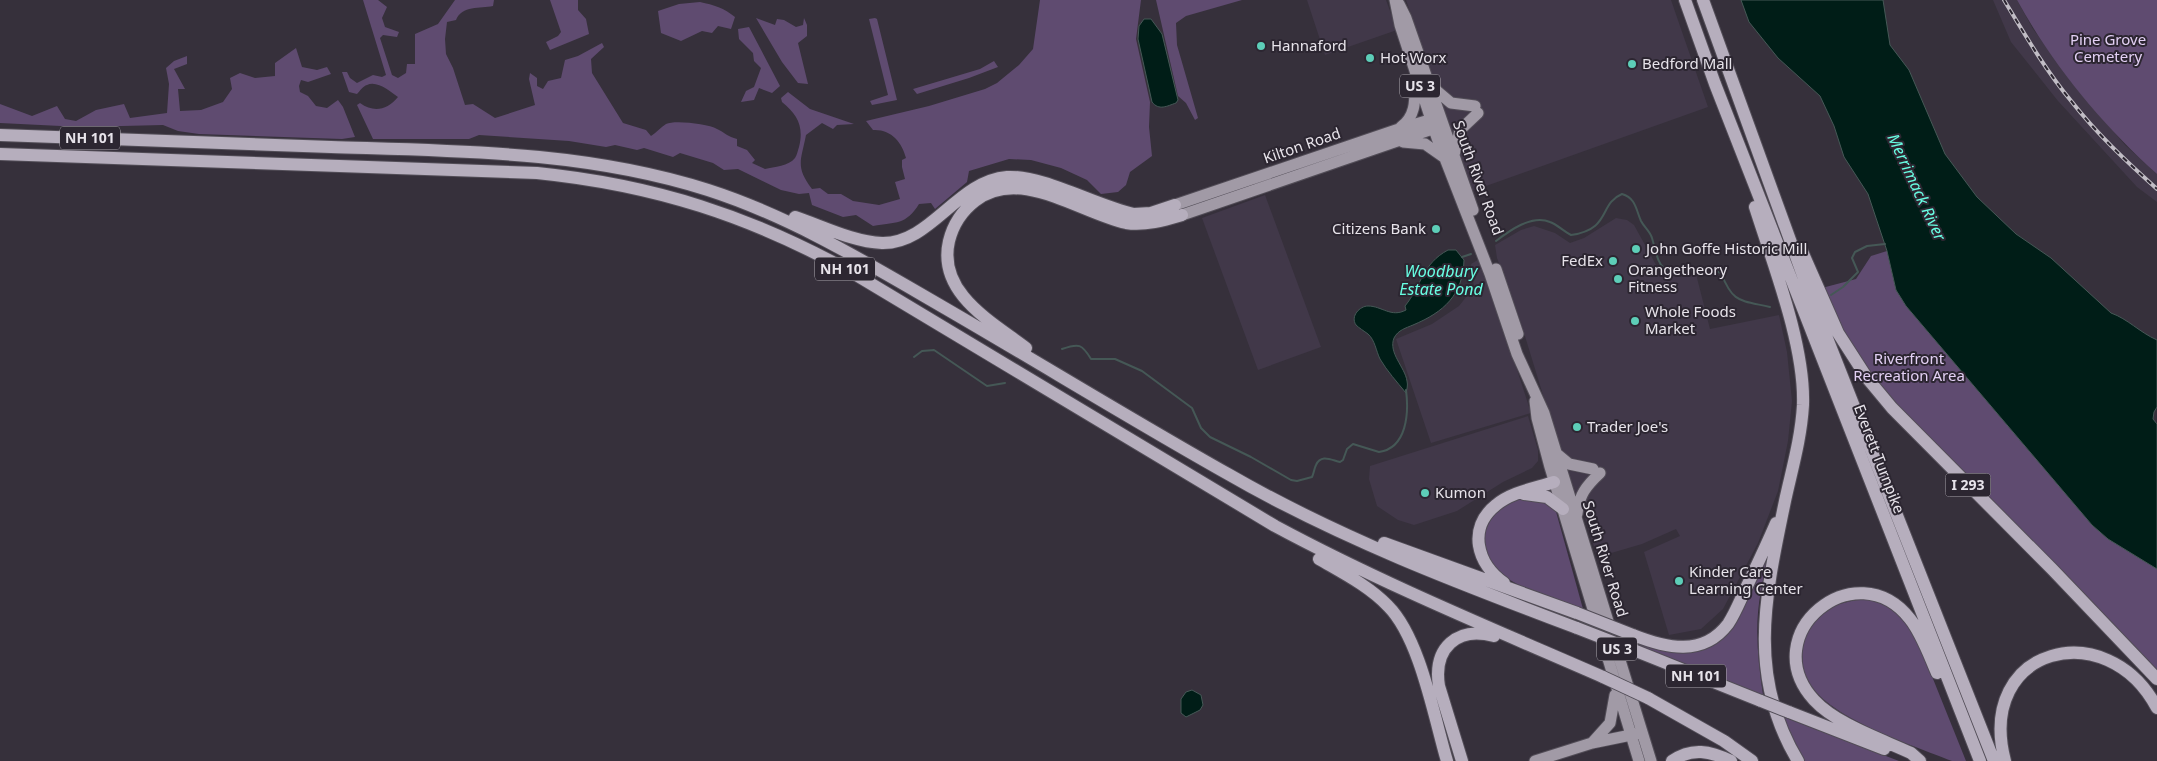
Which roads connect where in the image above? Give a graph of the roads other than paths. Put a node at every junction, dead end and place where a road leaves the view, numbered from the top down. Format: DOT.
graph roads {
  1 [pos="1685,0"];
  2 [pos="1703,0"];
  3 [pos="1396,1"];
  4 [pos="1415,71"];
  5 [pos="1429,83"];
  6 [pos="1715,84"];
  7 [pos="1734,87"];
  8 [pos="1437,122"];
  9 [pos="1399,129"];
  10 [pos="0,135"];
  11 [pos="1392,144"];
  12 [pos="0,154"];
  13 [pos="1449,158"];
  14 [pos="724,195"];
  15 [pos="1178,210"];
  16 [pos="1072,382"];
  17 [pos="1535,397"];
  18 [pos="1556,453"];
  19 [pos="1230,476"];
  20 [pos="1554,482"];
  21 [pos="1519,494"];
  22 [pos="1786,500"];
  23 [pos="1563,509"];
  24 [pos="1577,519"];
  25 [pos="1275,526"];
  26 [pos="1514,590"];
  27 [pos="1575,665"];
  28 [pos="2157,679"];
  29 [pos="1616,688"];
  30 [pos="2157,708"];
  31 [pos="1641,728"];
  32 [pos="1630,732"];
  33 [pos="1592,744"];
  34 [pos="1456,746"];
  35 [pos="1974,746"];
  36 [pos="1447,761"];
  37 [pos="1462,761"];
  38 [pos="1471,761"];
  39 [pos="1535,761"];
  40 [pos="1639,761"];
  41 [pos="1651,761"];
  42 [pos="1672,761"];
  43 [pos="1731,761"];
  44 [pos="1752,761"];
  45 [pos="1798,761"];
  46 [pos="1918,761"];
  47 [pos="1980,761"];
  48 [pos="1994,761"];
  49 [pos="2005,761"];
  1 -- 6 [label="highway, Everett Turnpike"];
  2 -- 7 [label="highway, Everett Turnpike / I 293"];
  3 -- 4 [label="main road, South River Road / US 3"];
  3 -- 5 [label="main road, South River Road / US 3"];
  4 -- 8 [label="main road, South River Road / US 3"];
  4 -- 9 [label="main road"];
  5 -- 8 [label="main road, South River Road / US 3"];
  5 -- 13 [label="main road"];
  6 -- 22 [label="highway"];
  6 -- 35 [label="highway, Everett Turnpike"];
  7 -- 28 [label="highway, I 293"];
  7 -- 48 [label="highway, Everett Turnpike"];
  8 -- 9 [label="main road, Kilton Road"];
  8 -- 11 [label="main road, Kilton Road"];
  8 -- 13 [label="main road, South River Road / US 3"];
  9 -- 15 [label="main road, Kilton Road"];
  10 -- 14 [label="highway, NH 101"];
  11 -- 13 [label="main road"];
  11 -- 15 [label="main road, Kilton Road"];
  12 -- 25 [label="highway, NH 101"];
  13 -- 17 [label="main road, South River Road / US 3"];
  14 -- 15 [label="highway"];
  14 -- 16 [label="highway, NH 101"];
  15 -- 16 [label="highway"];
  16 -- 19 [label="highway, NH 101"];
  17 -- 18 [label="main road, South River Road / US 3"];
  17 -- 20 [label="main road, South River Road / US 3"];
  18 -- 24 [label="main road, South River Road / US 3"];
  18 -- 24 [label="main road"];
  19 -- 26 [label="highway"];
  19 -- 46 [label="highway, NH 101, bridge"];
  20 -- 21 [label="highway"];
  20 -- 23 [label="main road, South River Road / US 3"];
  21 -- 23 [label="highway"];
  21 -- 26 [label="highway"];
  22 -- 26 [label="highway, bridge"];
  22 -- 45 [label="highway"];
  23 -- 29 [label="main road, South River Road / US 3"];
  24 -- 31 [label="main road, South River Road / US 3"];
  25 -- 27 [label="highway, NH 101"];
  25 -- 36 [label="highway"];
  27 -- 34 [label="highway"];
  27 -- 44 [label="highway, NH 101, bridge"];
  29 -- 32 [label="main road, South River Road / US 3"];
  29 -- 33 [label="main road"];
  30 -- 49 [label="highway"];
  31 -- 32 [label="main road"];
  31 -- 41 [label="main road, South River Road / US 3"];
  32 -- 33 [label="main road"];
  32 -- 40 [label="main road, South River Road / US 3"];
  33 -- 39 [label="main road"];
  34 -- 37 [label="highway"];
  34 -- 38 [label="highway"];
  35 -- 46 [label="highway"];
  35 -- 47 [label="highway, Everett Turnpike"];
  42 -- 43 [label="highway"];
}
